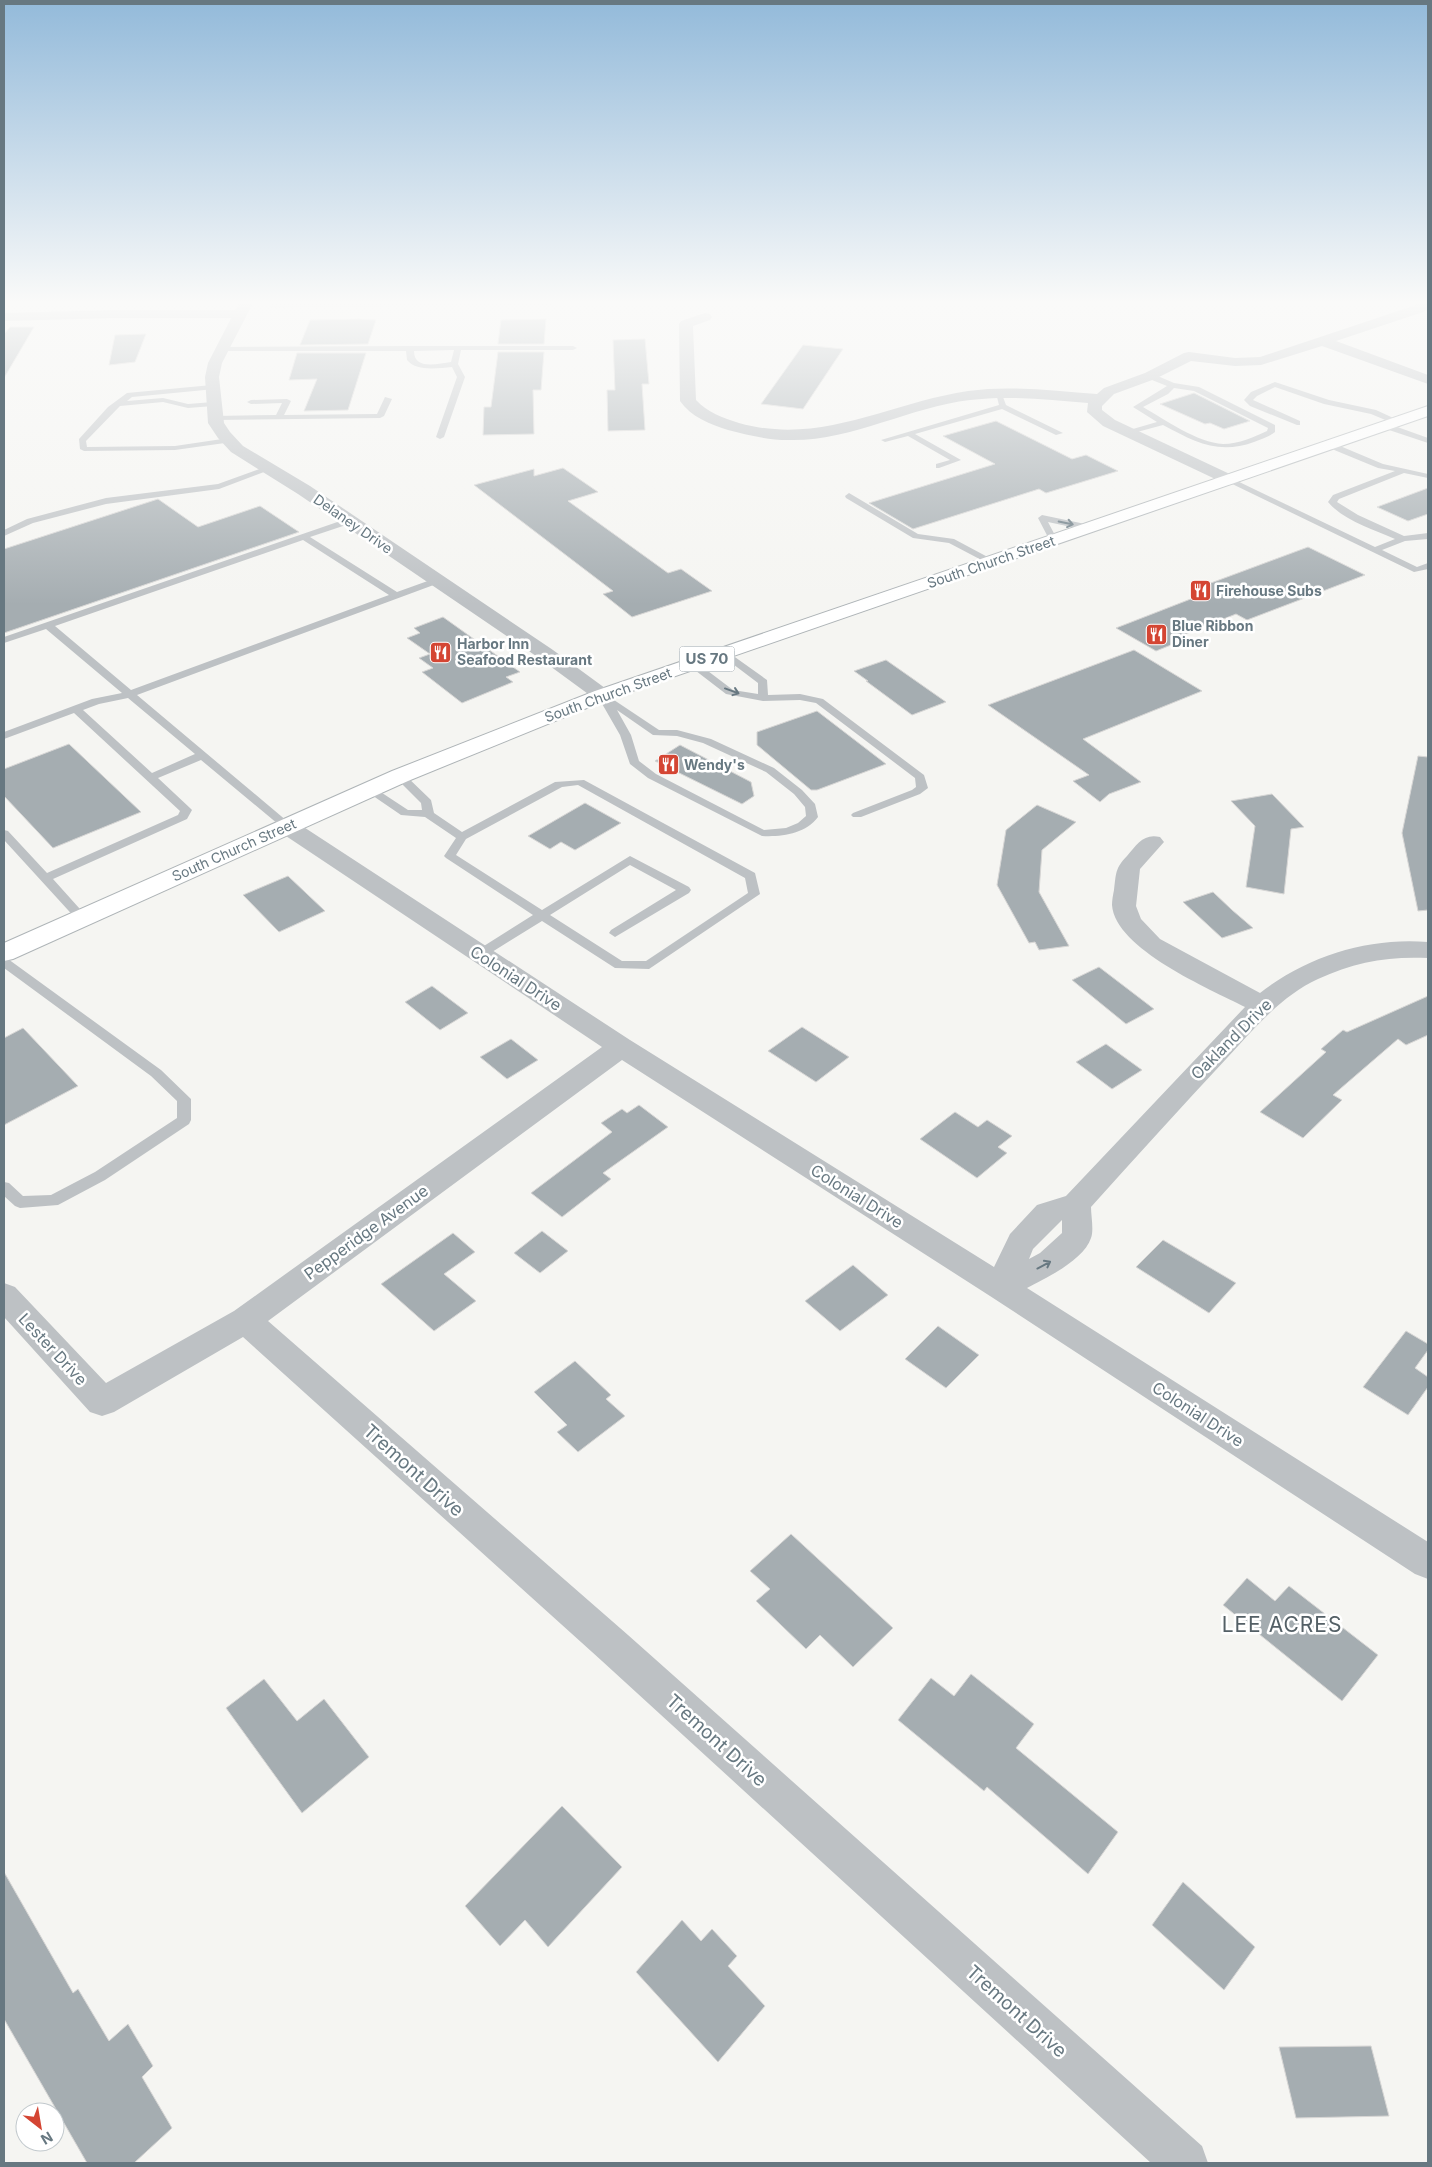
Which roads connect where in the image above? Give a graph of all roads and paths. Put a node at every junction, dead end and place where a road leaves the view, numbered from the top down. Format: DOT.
graph roads {
  1 [pos="119,402"];
  2 [pos="138,402"];
  3 [pos="176,402"];
  4 [pos="213,402"];
  5 [pos="287,402"];
  6 [pos="386,402"];
  7 [pos="452,402"];
  8 [pos="689,402"];
  9 [pos="932,402"];
  10 [pos="995,402"];
  11 [pos="1005,402"];
  12 [pos="1096,402"];
  13 [pos="1145,402"];
  14 [pos="1221,402"];
  15 [pos="1251,402"];
  16 [pos="1328,402"];
  17 [pos="116,404"];
  18 [pos="214,411"];
  19 [pos="1428,411"];
  20 [pos="279,417"];
  21 [pos="1164,422"];
  22 [pos="1297,423"];
  23 [pos="1392,424"];
  24 [pos="908,433"];
  25 [pos="1058,433"];
  26 [pos="1129,433"];
  27 [pos="440,437"];
  28 [pos="229,440"];
  29 [pos="886,440"];
  30 [pos="1428,441"];
  31 [pos="1330,445"];
  32 [pos="939,466"];
  33 [pos="268,469"];
  34 [pos="1406,470"];
  35 [pos="1428,476"];
  36 [pos="1228,480"];
  37 [pos="849,496"];
  38 [pos="349,521"];
  39 [pos="1090,528"];
  40 [pos="4,533"];
  41 [pos="304,536"];
  42 [pos="1428,536"];
  43 [pos="1403,539"];
  44 [pos="1054,541"];
  45 [pos="1374,550"];
  46 [pos="992,562"];
  47 [pos="1428,566"];
  48 [pos="436,581"];
  49 [pos="397,596"];
  50 [pos="48,625"];
  51 [pos="4,640"];
  52 [pos="725,653"];
  53 [pos="692,664"];
  54 [pos="130,694"];
  55 [pos="602,695"];
  56 [pos="764,698"];
  57 [pos="76,709"];
  58 [pos="4,736"];
  59 [pos="203,755"];
  60 [pos="400,776"];
  61 [pos="150,778"];
  62 [pos="369,789"];
  63 [pos="428,814"];
  64 [pos="857,815"];
  65 [pos="288,827"];
  66 [pos="4,833"];
  67 [pos="462,837"];
  68 [pos="1152,842"];
  69 [pos="46,878"];
  70 [pos="542,916"];
  71 [pos="82,918"];
  72 [pos="615,933"];
  73 [pos="1428,950"];
  74 [pos="4,953"];
  75 [pos="480,954"];
  76 [pos="4,962"];
  77 [pos="1262,1005"];
  78 [pos="621,1047"];
  79 [pos="4,1187"];
  80 [pos="1001,1287"];
  81 [pos="4,1296"];
  82 [pos="245,1320"];
  83 [pos="102,1402"];
  84 [pos="1428,1562"];
  85 [pos="1185,2163"];
  1 -- 17 [label="lane"];
  2 -- 17 [label="lane"];
  3 -- 18 [label="lane"];
  4 -- 18 [label="street, Delaney Drive"];
  5 -- 20 [label="lane"];
  6 -- 20 [label="lane"];
  7 -- 27 [label="lane"];
  8 -- 9 [label="street"];
  10 -- 24 [label="lane"];
  11 -- 25 [label="lane"];
  12 -- 26 [label="street"];
  13 -- 21 [label="lane"];
  14 -- 21 [label="lane"];
  15 -- 22 [label="lane"];
  16 -- 23 [label="lane"];
  17 -- 28 [label="lane"];
  18 -- 20 [label="lane"];
  18 -- 28 [label="street, Delaney Drive"];
  19 -- 23 [label="main road, South Church Street / US 70"];
  21 -- 26 [label="lane"];
  23 -- 30 [label="lane"];
  23 -- 31 [label="main road, South Church Street / US 70"];
  24 -- 29 [label="lane"];
  24 -- 32 [label="lane"];
  26 -- 36 [label="street"];
  28 -- 33 [label="street, Delaney Drive"];
  31 -- 34 [label="lane"];
  31 -- 36 [label="main road, South Church Street / US 70"];
  33 -- 38 [label="street, Delaney Drive"];
  33 -- 40 [label="lane"];
  34 -- 35 [label="lane"];
  34 -- 43 [label="lane"];
  36 -- 39 [label="main road, South Church Street / US 70"];
  36 -- 45 [label="lane"];
  37 -- 46 [label="lane"];
  38 -- 41 [label="lane"];
  38 -- 48 [label="street, Delaney Drive"];
  39 -- 44 [label="main road, South Church Street / US 70"];
  44 -- 39 [label="lane, one-way"];
  41 -- 49 [label="lane"];
  41 -- 50 [label="lane"];
  42 -- 43 [label="lane"];
  43 -- 45 [label="lane"];
  44 -- 46 [label="main road, South Church Street / US 70"];
  45 -- 47 [label="lane"];
  46 -- 52 [label="main road, South Church Street / US 70"];
  48 -- 49 [label="lane"];
  48 -- 55 [label="street, Delaney Drive"];
  49 -- 54 [label="lane"];
  50 -- 51 [label="lane"];
  50 -- 54 [label="lane"];
  52 -- 53 [label="main road, South Church Street / US 70"];
  52 -- 56 [label="lane"];
  53 -- 55 [label="main road, South Church Street / US 70"];
  53 -- 56 [label="lane, one-way"];
  54 -- 57 [label="lane"];
  54 -- 59 [label="lane"];
  55 -- 55 [label="lane"];
  55 -- 60 [label="main road, South Church Street / US 70"];
  56 -- 64 [label="lane"];
  57 -- 58 [label="lane"];
  57 -- 61 [label="lane"];
  59 -- 61 [label="lane"];
  59 -- 65 [label="lane"];
  60 -- 62 [label="main road, South Church Street / US 70"];
  60 -- 63 [label="lane"];
  61 -- 69 [label="lane"];
  62 -- 63 [label="lane"];
  62 -- 65 [label="main road, South Church Street / US 70"];
  63 -- 67 [label="lane"];
  65 -- 71 [label="main road, South Church Street / US 70"];
  65 -- 75 [label="street, Colonial Drive"];
  66 -- 69 [label="lane"];
  67 -- 70 [label="lane"];
  67 -- 70 [label="lane"];
  68 -- 77 [label="street"];
  69 -- 71 [label="lane"];
  70 -- 72 [label="lane"];
  70 -- 75 [label="lane"];
  71 -- 74 [label="main road, South Church Street / US 70"];
  73 -- 77 [label="street, Oakland Drive"];
  75 -- 78 [label="street, Colonial Drive"];
  76 -- 79 [label="lane"];
  77 -- 80 [label="street, Oakland Drive"];
  78 -- 80 [label="street, Colonial Drive"];
  78 -- 82 [label="street, Pepperidge Avenue"];
  80 -- 84 [label="street, Colonial Drive"];
  81 -- 83 [label="street, Lester Drive"];
  82 -- 83 [label="street, Pepperidge Avenue"];
  82 -- 85 [label="street, Tremont Drive"];
}
